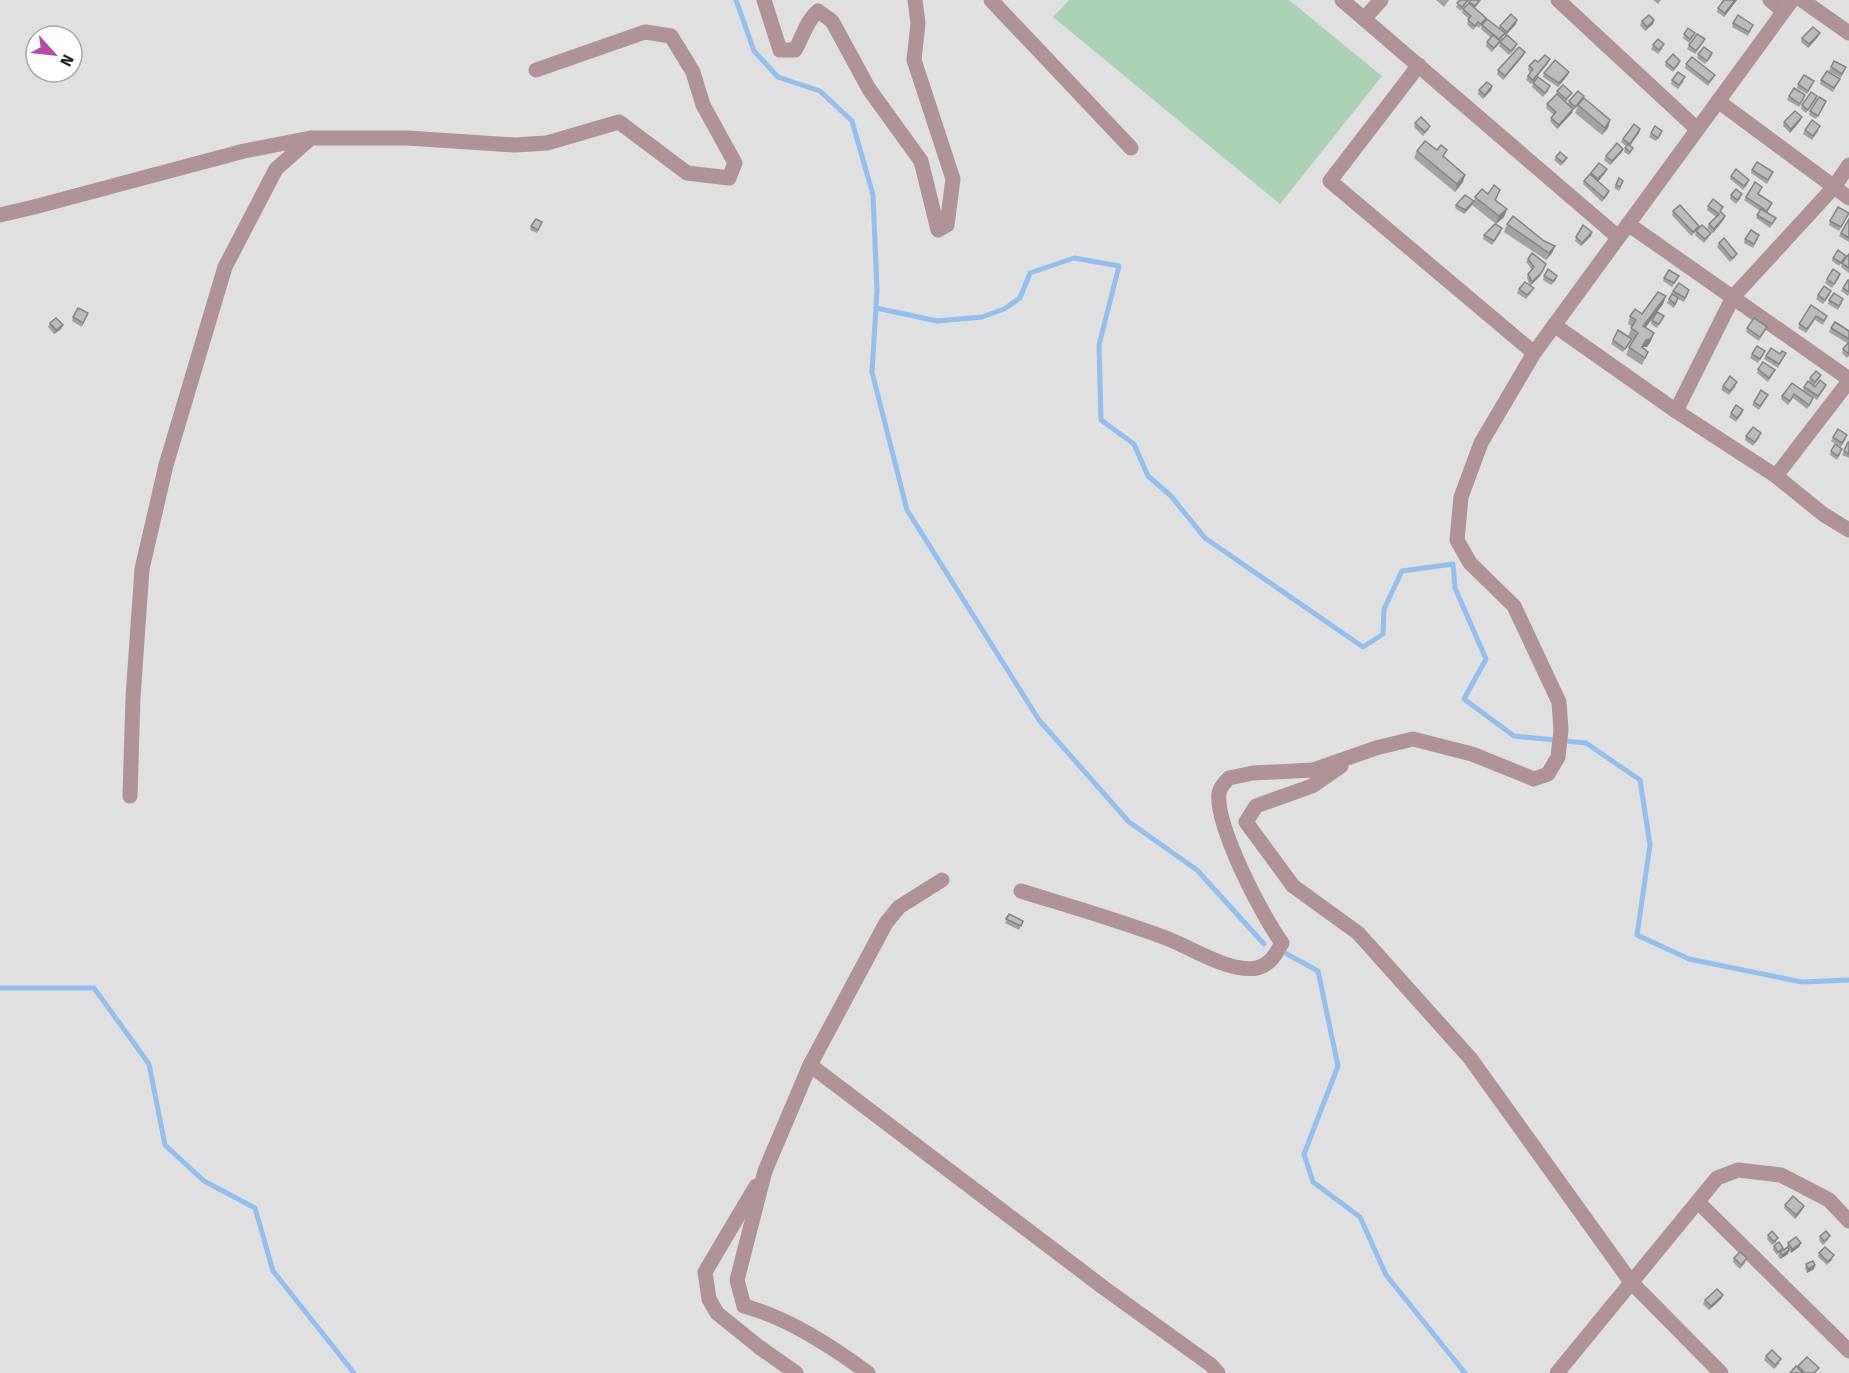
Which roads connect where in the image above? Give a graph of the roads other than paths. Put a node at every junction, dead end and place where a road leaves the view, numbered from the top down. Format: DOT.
graph roads {
  1 [pos="764,0"];
  2 [pos="915,0"];
  3 [pos="992,0"];
  4 [pos="1342,0"];
  5 [pos="1381,0"];
  6 [pos="1558,0"];
  7 [pos="1770,0"];
  8 [pos="1802,0"];
  9 [pos="1787,6"];
  10 [pos="1364,19"];
  11 [pos="1849,33"];
  12 [pos="1419,65"];
  13 [pos="536,70"];
  14 [pos="1718,101"];
  15 [pos="1697,129"];
  16 [pos="311,138"];
  17 [pos="1131,148"];
  18 [pos="1849,165"];
  19 [pos="1834,187"];
  20 [pos="1849,198"];
  21 [pos="0,215"];
  22 [pos="1628,224"];
  23 [pos="1618,237"];
  24 [pos="1733,297"];
  25 [pos="1554,325"];
  26 [pos="1534,353"];
  27 [pos="1849,380"];
  28 [pos="1676,411"];
  29 [pos="1776,476"];
  30 [pos="1849,530"];
  31 [pos="1358,754"];
  32 [pos="129,796"];
  33 [pos="942,880"];
  34 [pos="1021,891"];
  35 [pos="810,1065"];
  36 [pos="765,1171"];
  37 [pos="1698,1202"];
  38 [pos="1849,1221"];
  39 [pos="1631,1282"];
  40 [pos="1849,1351"];
  41 [pos="796,1373"];
  42 [pos="868,1373"];
  43 [pos="1218,1373"];
  44 [pos="1557,1373"];
  45 [pos="1721,1373"];
  1 -- 2 [label="street"];
  3 -- 17 [label="street"];
  4 -- 10 [label="street"];
  5 -- 10 [label="street"];
  6 -- 15 [label="street"];
  7 -- 9 [label="street"];
  8 -- 11 [label="street"];
  9 -- 14 [label="street"];
  10 -- 12 [label="street"];
  12 -- 23 [label="street"];
  12 -- 26 [label="street"];
  13 -- 16 [label="street"];
  14 -- 15 [label="street"];
  14 -- 19 [label="street"];
  15 -- 22 [label="street"];
  16 -- 21 [label="street"];
  16 -- 32 [label="street"];
  18 -- 19 [label="street"];
  19 -- 20 [label="street"];
  19 -- 24 [label="street"];
  22 -- 23 [label="street"];
  22 -- 24 [label="street"];
  23 -- 25 [label="street"];
  24 -- 27 [label="street"];
  24 -- 28 [label="street"];
  25 -- 26 [label="street"];
  25 -- 28 [label="street"];
  26 -- 31 [label="street"];
  27 -- 29 [label="street"];
  28 -- 29 [label="street"];
  29 -- 30 [label="street"];
  31 -- 34 [label="street"];
  31 -- 39 [label="street"];
  33 -- 35 [label="street"];
  35 -- 36 [label="street"];
  35 -- 43 [label="street"];
  36 -- 41 [label="street"];
  36 -- 42 [label="street"];
  37 -- 38 [label="street"];
  37 -- 39 [label="street"];
  37 -- 40 [label="street"];
  39 -- 44 [label="street"];
  39 -- 45 [label="street"];
}
